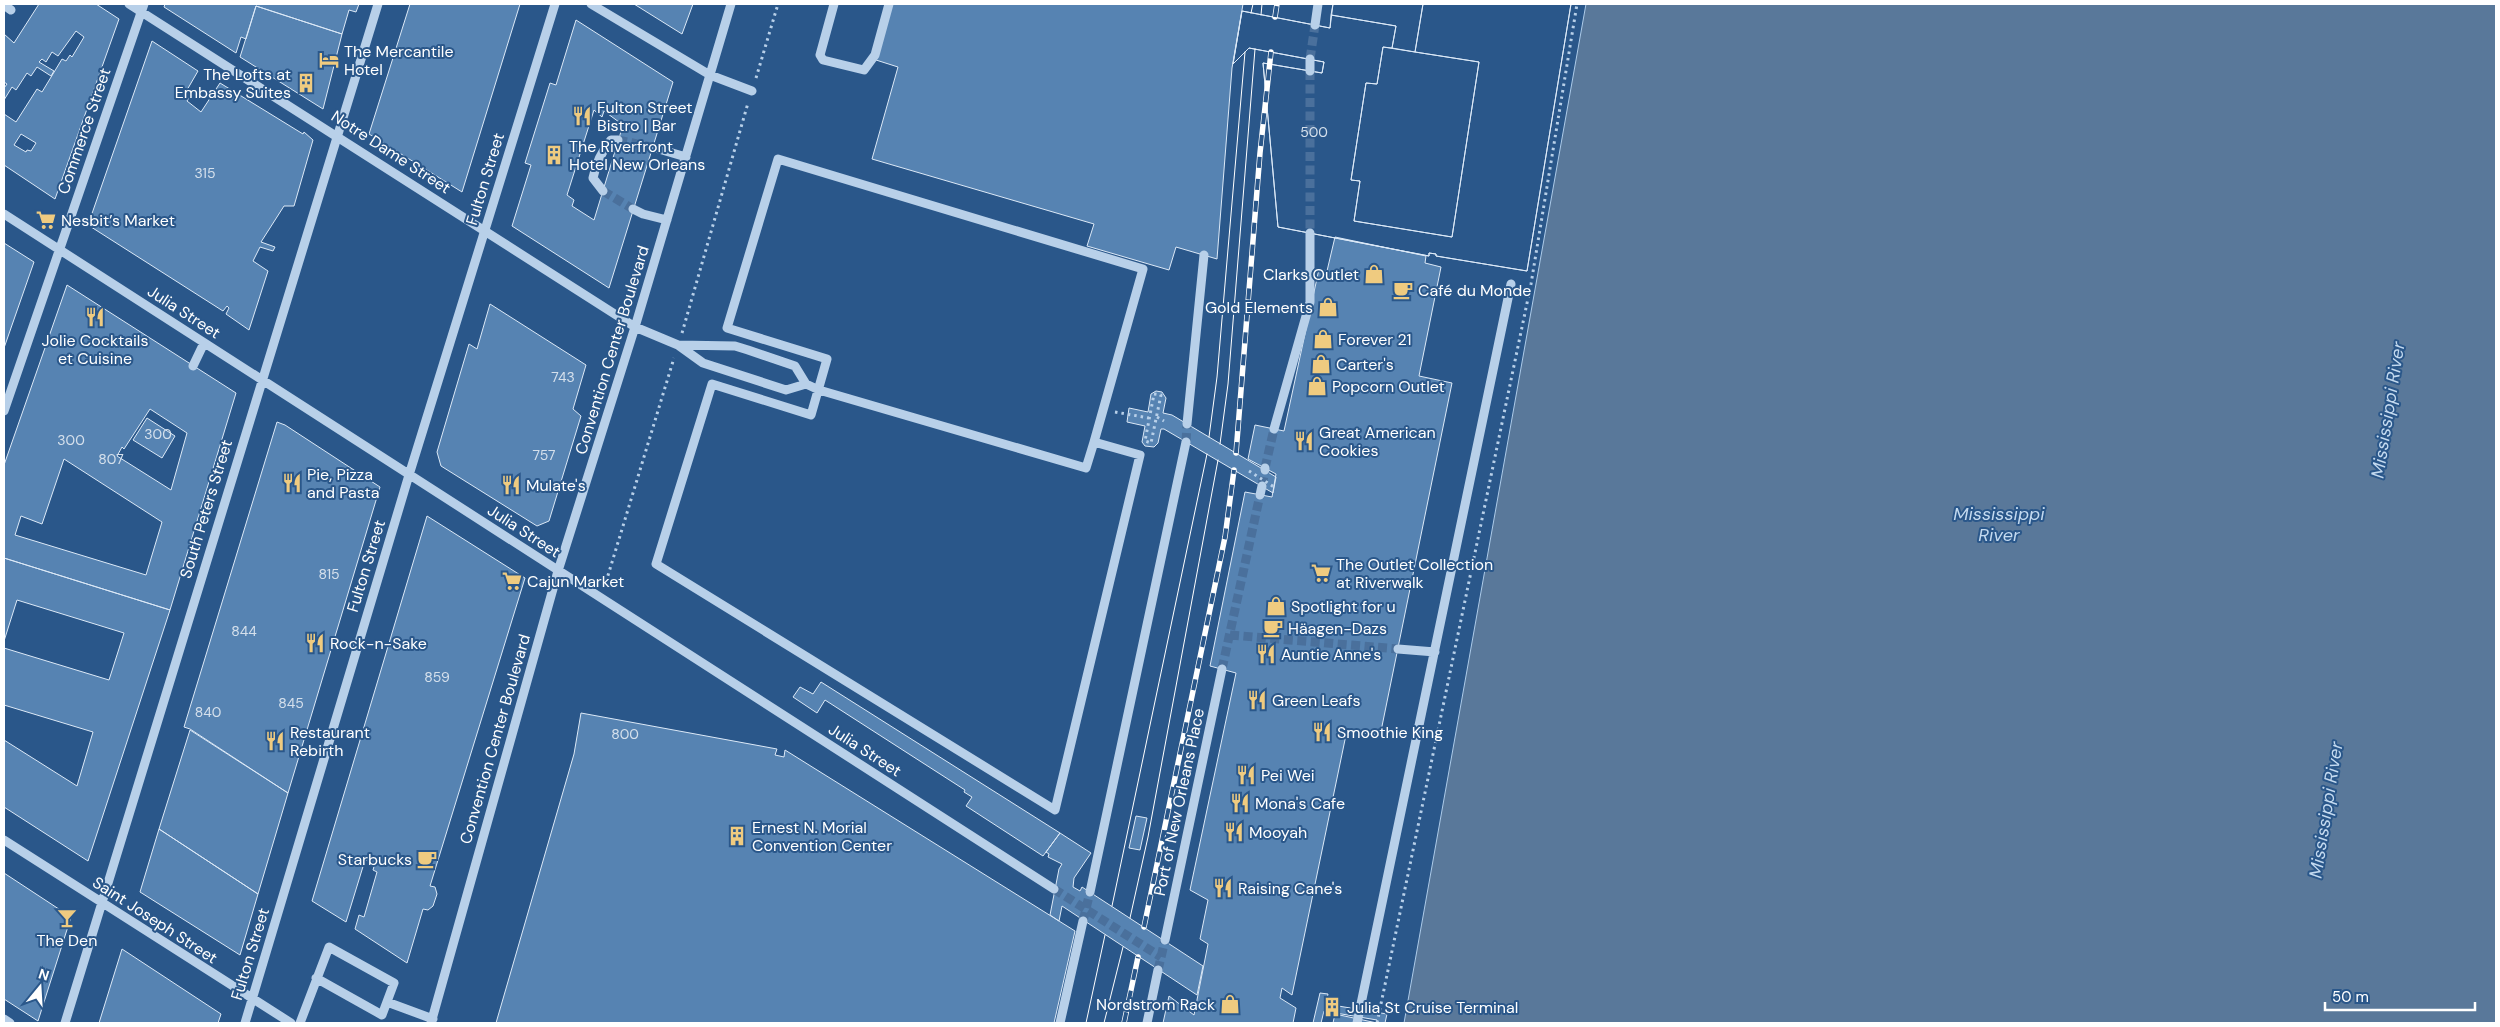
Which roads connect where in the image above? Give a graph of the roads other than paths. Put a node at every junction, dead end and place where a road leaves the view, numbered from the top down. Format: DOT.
graph roads {
  1 [pos="129,4"];
  2 [pos="378,4"];
  3 [pos="555,4"];
  4 [pos="591,4"];
  5 [pos="731,4"];
  6 [pos="834,4"];
  7 [pos="890,4"];
  8 [pos="1318,4"];
  9 [pos="143,8"];
  10 [pos="1315,25"];
  11 [pos="1310,59"];
  12 [pos="1310,71"];
  13 [pos="710,75"];
  14 [pos="752,91"];
  15 [pos="337,135"];
  16 [pos="618,140"];
  17 [pos="652,147"];
  18 [pos="686,157"];
  19 [pos="603,192"];
  20 [pos="632,209"];
  21 [pos="4,214"];
  22 [pos="667,220"];
  23 [pos="484,231"];
  24 [pos="1310,233"];
  25 [pos="58,250"];
  26 [pos="1204,255"];
  27 [pos="1511,284"];
  28 [pos="636,327"];
  29 [pos="204,343"];
  30 [pos="678,345"];
  31 [pos="193,366"];
  32 [pos="261,380"];
  33 [pos="806,384"];
  34 [pos="819,390"];
  35 [pos="4,411"];
  36 [pos="1188,424"];
  37 [pos="1274,429"];
  38 [pos="1094,442"];
  39 [pos="1186,442"];
  40 [pos="409,475"];
  41 [pos="558,571"];
  42 [pos="1398,649"];
  43 [pos="1436,652"];
  44 [pos="1222,669"];
  45 [pos="4,840"];
  46 [pos="1054,889"];
  47 [pos="1090,892"];
  48 [pos="101,903"];
  49 [pos="1083,921"];
  50 [pos="1165,940"];
  51 [pos="1158,970"];
  52 [pos="316,978"];
  53 [pos="252,1000"];
  54 [pos="387,1002"];
  55 [pos="4,1019"];
  56 [pos="432,1021"];
  57 [pos="10,1023"];
  58 [pos="65,1023"];
  59 [pos="245,1023"];
  60 [pos="291,1023"];
  61 [pos="300,1023"];
  62 [pos="1060,1023"];
  63 [pos="1147,1023"];
  64 [pos="1357,1023"];
  1 -- 9 [label="street, Notre Dame Street"];
  2 -- 15 [label="street, South Peters Street"];
  3 -- 23 [label="street, Fulton Street"];
  4 -- 13 [label="street"];
  5 -- 13 [label="street, Convention Center Boulevard"];
  6 -- 7 [label="street"];
  8 -- 10 [label="street"];
  9 -- 15 [label="street, Notre Dame Street"];
  9 -- 25 [label="street, Commerce Street"];
  11 -- 12 [label="street"];
  13 -- 14 [label="street"];
  13 -- 18 [label="street, Convention Center Boulevard"];
  15 -- 23 [label="street, Notre Dame Street"];
  15 -- 32 [label="street, South Peters Street"];
  16 -- 19 [label="street"];
  17 -- 18 [label="street"];
  18 -- 22 [label="street, Convention Center Boulevard"];
  20 -- 22 [label="street"];
  21 -- 25 [label="street, Julia Street"];
  22 -- 28 [label="street, Convention Center Boulevard"];
  23 -- 28 [label="street, Notre Dame Street"];
  23 -- 40 [label="street, Fulton Street"];
  24 -- 37 [label="street"];
  25 -- 29 [label="street, Julia Street"];
  25 -- 35 [label="street, Commerce Street"];
  26 -- 36 [label="street"];
  27 -- 43 [label="street"];
  28 -- 30 [label="street, Notre Dame Street"];
  28 -- 41 [label="street, Convention Center Boulevard"];
  29 -- 31 [label="street"];
  29 -- 32 [label="street, Julia Street"];
  30 -- 33 [label="street"];
  30 -- 33 [label="street"];
  32 -- 40 [label="street, Julia Street"];
  32 -- 48 [label="street, South Peters Street"];
  33 -- 34 [label="street"];
  34 -- 38 [label="street"];
  34 -- 38 [label="street"];
  34 -- 38 [label="street"];
  39 -- 47 [label="street"];
  40 -- 41 [label="street, Julia Street"];
  40 -- 53 [label="street, Fulton Street"];
  41 -- 46 [label="street, Julia Street"];
  41 -- 56 [label="street, Convention Center Boulevard"];
  42 -- 43 [label="street"];
  43 -- 64 [label="street"];
  44 -- 50 [label="street, Port of New Orleans Place"];
  45 -- 48 [label="street, Saint Joseph Street"];
  48 -- 53 [label="street, Saint Joseph Street"];
  48 -- 58 [label="street, South Peters Street"];
  49 -- 62 [label="street"];
  51 -- 63 [label="street"];
  52 -- 54 [label="street"];
  52 -- 54 [label="street"];
  52 -- 61 [label="street"];
  53 -- 59 [label="street, Fulton Street"];
  53 -- 60 [label="street, Saint Joseph Street"];
  54 -- 56 [label="street"];
  55 -- 57 [label="street"];
}
